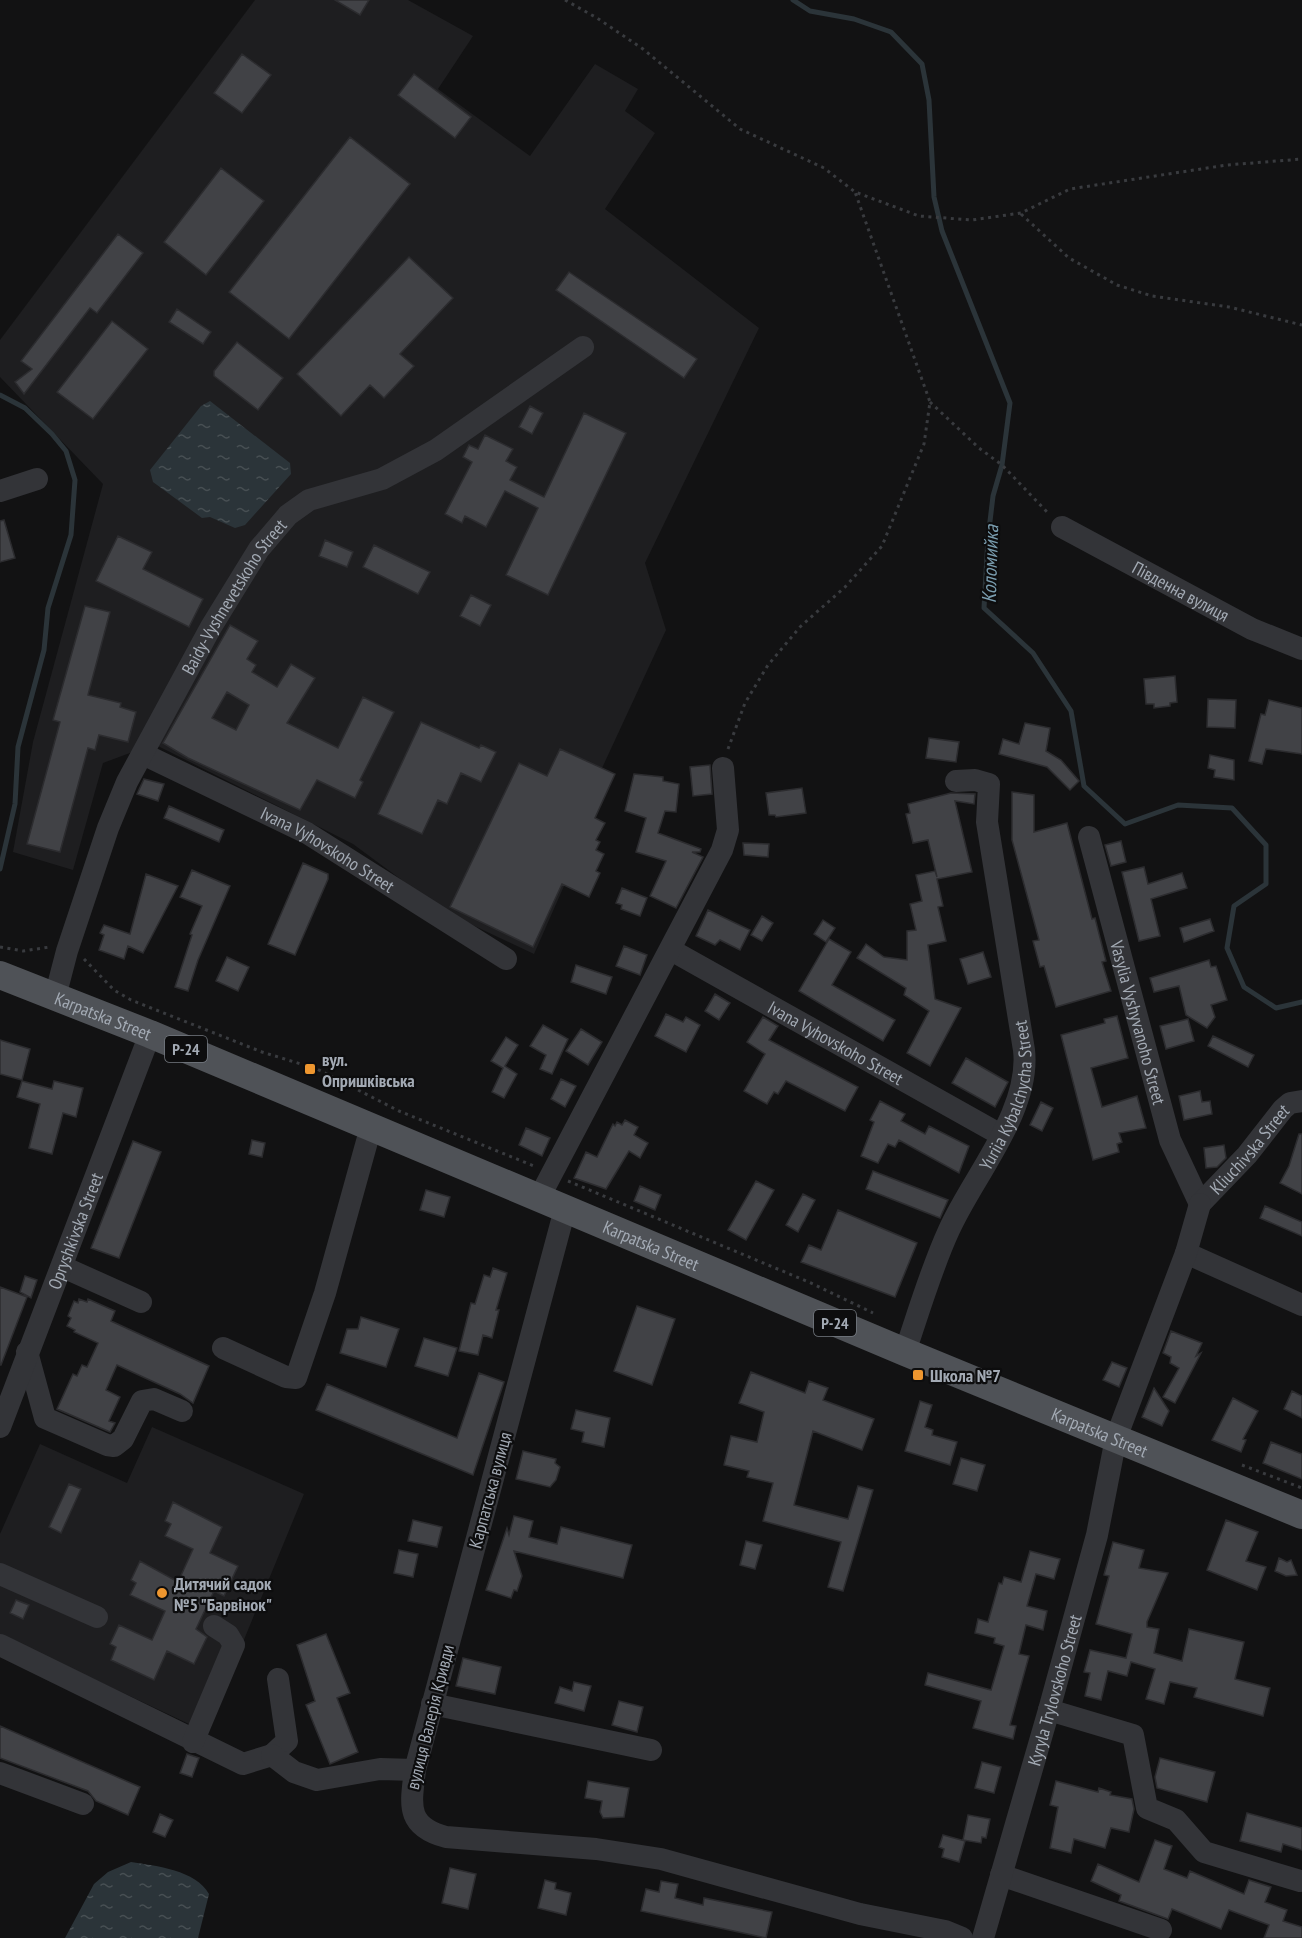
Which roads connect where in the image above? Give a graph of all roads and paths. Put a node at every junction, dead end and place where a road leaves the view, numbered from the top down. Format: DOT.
graph roads {
  1 [pos="565,0"];
  2 [pos="1302,159"];
  3 [pos="855,192"];
  4 [pos="1021,213"];
  5 [pos="1302,325"];
  6 [pos="583,347"];
  7 [pos="930,402"];
  8 [pos="37,479"];
  9 [pos="0,491"];
  10 [pos="1062,527"];
  11 [pos="1302,649"];
  12 [pos="143,754"];
  13 [pos="723,768"];
  14 [pos="961,772"];
  15 [pos="1089,837"];
  16 [pos="0,947"];
  17 [pos="671,950"];
  18 [pos="67,951"];
  19 [pos="506,959"];
  20 [pos="0,975"];
  21 [pos="55,997"];
  22 [pos="150,1034"];
  23 [pos="1302,1101"];
  24 [pos="370,1127"];
  25 [pos="1001,1135"];
  26 [pos="545,1186"];
  27 [pos="1200,1204"];
  28 [pos="565,1209"];
  29 [pos="1186,1253"];
  30 [pos="63,1267"];
  31 [pos="141,1302"];
  32 [pos="1302,1305"];
  33 [pos="882,1317"];
  34 [pos="223,1348"];
  35 [pos="27,1352"];
  36 [pos="905,1352"];
  37 [pos="182,1411"];
  38 [pos="0,1427"];
  39 [pos="1116,1438"];
  40 [pos="1235,1462"];
  41 [pos="1302,1488"];
  42 [pos="1302,1515"];
  43 [pos="0,1574"];
  44 [pos="97,1617"];
  45 [pos="214,1626"];
  46 [pos="0,1645"];
  47 [pos="278,1679"];
  48 [pos="432,1704"];
  49 [pos="1049,1710"];
  50 [pos="193,1742"];
  51 [pos="651,1750"];
  52 [pos="272,1755"];
  53 [pos="415,1770"];
  54 [pos="0,1773"];
  55 [pos="83,1804"];
  56 [pos="1000,1875"];
  57 [pos="1300,1881"];
  58 [pos="1161,1930"];
  59 [pos="962,1938"];
  60 [pos="983,1938"];
  1 -- 3 [label="path"];
  2 -- 4 [label="path"];
  3 -- 4 [label="path"];
  3 -- 7 [label="path"];
  4 -- 5 [label="path"];
  6 -- 12 [label="street, Baidy-Vyshnevetskoho Street"];
  7 -- 10 [label="path"];
  7 -- 13 [label="path"];
  8 -- 9 [label="street"];
  10 -- 11 [label="street, Південна вулиця"];
  12 -- 18 [label="street, Baidy-Vyshnevetskoho Street"];
  12 -- 19 [label="street, Ivana Vyhovskoho Street"];
  13 -- 17 [label="street"];
  14 -- 25 [label="street, Yuriia Kybalchycha Street"];
  15 -- 27 [label="street, Vasylia Vyshyvanoho Street"];
  16 -- 18 [label="path"];
  17 -- 25 [label="street, Ivana Vyhovskoho Street"];
  17 -- 26 [label="street"];
  18 -- 21 [label="street, Baidy-Vyshnevetskoho Street"];
  18 -- 26 [label="path"];
  20 -- 21 [label="main road, Karpatska Street / Р-24"];
  21 -- 22 [label="main road, Karpatska Street / Р-24"];
  22 -- 24 [label="main road, Karpatska Street / Р-24"];
  22 -- 30 [label="street, Opryshkivska Street"];
  23 -- 27 [label="street, Kliuchivska Street"];
  24 -- 26 [label="main road, Karpatska Street / Р-24"];
  24 -- 34 [label="street"];
  25 -- 36 [label="street, Yuriia Kybalchycha Street"];
  26 -- 28 [label="main road, Karpatska Street / Р-24"];
  26 -- 33 [label="path"];
  27 -- 29 [label="street, Kyryla Trylovskoho Street"];
  28 -- 36 [label="main road, Karpatska Street / Р-24"];
  28 -- 48 [label="street, вулиця Валерія Кривди"];
  29 -- 32 [label="street"];
  29 -- 39 [label="street, Kyryla Trylovskoho Street"];
  30 -- 31 [label="street"];
  30 -- 35 [label="street, Opryshkivska Street"];
  35 -- 37 [label="street"];
  35 -- 38 [label="street, Opryshkivska Street"];
  36 -- 39 [label="main road, Karpatska Street / Р-24"];
  39 -- 42 [label="main road, Karpatska Street / Р-24"];
  39 -- 49 [label="street, Kyryla Trylovskoho Street"];
  40 -- 41 [label="path"];
  43 -- 44 [label="street"];
  45 -- 50 [label="street"];
  46 -- 50 [label="street"];
  47 -- 52 [label="street"];
  48 -- 51 [label="street"];
  48 -- 53 [label="street"];
  49 -- 56 [label="street, Kyryla Trylovskoho Street"];
  49 -- 57 [label="street"];
  50 -- 52 [label="street"];
  52 -- 53 [label="street"];
  53 -- 59 [label="street, вулиця Валерія Кривди"];
  54 -- 55 [label="street"];
  56 -- 58 [label="street"];
  56 -- 60 [label="street, Kyryla Trylovskoho Street"];
}
